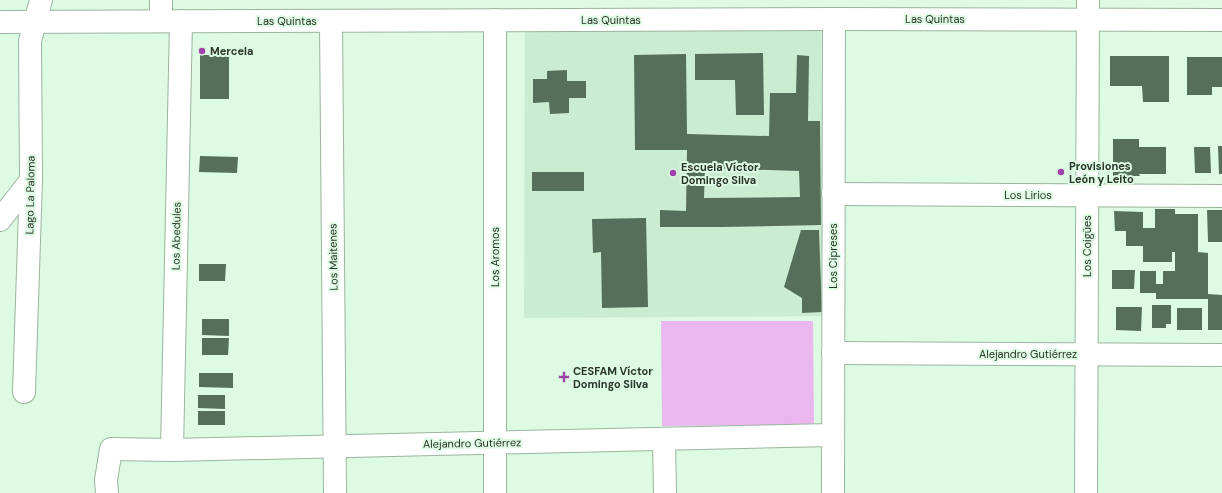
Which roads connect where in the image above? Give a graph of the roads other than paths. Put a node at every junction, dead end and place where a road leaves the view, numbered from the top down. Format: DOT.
graph roads {
  1 [pos="41,0"];
  2 [pos="161,0"];
  3 [pos="862,10"];
  4 [pos="1088,10"];
  5 [pos="834,19"];
  6 [pos="495,20"];
  7 [pos="1222,20"];
  8 [pos="171,21"];
  9 [pos="331,21"];
  10 [pos="0,22"];
  11 [pos="36,22"];
  12 [pos="31,180"];
  13 [pos="833,194"];
  14 [pos="1087,196"];
  15 [pos="1222,196"];
  16 [pos="0,220"];
  17 [pos="833,353"];
  18 [pos="1087,354"];
  19 [pos="1222,355"];
  20 [pos="24,392"];
  21 [pos="833,435"];
  22 [pos="664,439"];
  23 [pos="495,443"];
  24 [pos="335,446"];
  25 [pos="172,450"];
  26 [pos="107,493"];
  27 [pos="334,493"];
  28 [pos="495,493"];
  29 [pos="665,493"];
  30 [pos="833,493"];
  31 [pos="1086,493"];
  1 -- 11 [label="street, Lago La Paloma"];
  2 -- 8 [label="street"];
  3 -- 4 [label="street, Las Quintas"];
  3 -- 5 [label="street, Las Quintas"];
  4 -- 7 [label="street, Las Quintas"];
  4 -- 14 [label="street, Los Coigües"];
  5 -- 6 [label="street, Las Quintas"];
  5 -- 13 [label="street, Los Cipreses"];
  6 -- 9 [label="street, Las Quintas"];
  6 -- 23 [label="street, Los Aromos"];
  8 -- 9 [label="street, Las Quintas"];
  8 -- 11 [label="street, Las Quintas"];
  8 -- 25 [label="street, Los Abedules"];
  9 -- 24 [label="street, Los Maitenes"];
  10 -- 11 [label="street, Las Quintas"];
  11 -- 12 [label="street, Lago La Paloma"];
  12 -- 16 [label="street"];
  12 -- 20 [label="street, Lago La Paloma"];
  13 -- 14 [label="street, Los Lirios"];
  13 -- 17 [label="street, Los Cipreses"];
  14 -- 15 [label="street, Los Lirios"];
  14 -- 18 [label="street, Los Coigües"];
  17 -- 18 [label="street, Alejandro Gutiérrez"];
  17 -- 21 [label="street, Los Cipreses"];
  18 -- 19 [label="street, Alejandro Gutiérrez"];
  18 -- 31 [label="street, Los Coigües"];
  21 -- 22 [label="street, Alejandro Gutiérrez"];
  21 -- 30 [label="street, Los Cipreses"];
  22 -- 23 [label="street, Alejandro Gutiérrez"];
  22 -- 29 [label="street"];
  23 -- 24 [label="street, Alejandro Gutiérrez"];
  23 -- 28 [label="street, Los Aromos"];
  24 -- 25 [label="street, Alejandro Gutiérrez"];
  24 -- 27 [label="street, Los Maitenes"];
  25 -- 26 [label="street, Alejandro Gutiérrez"];
}
